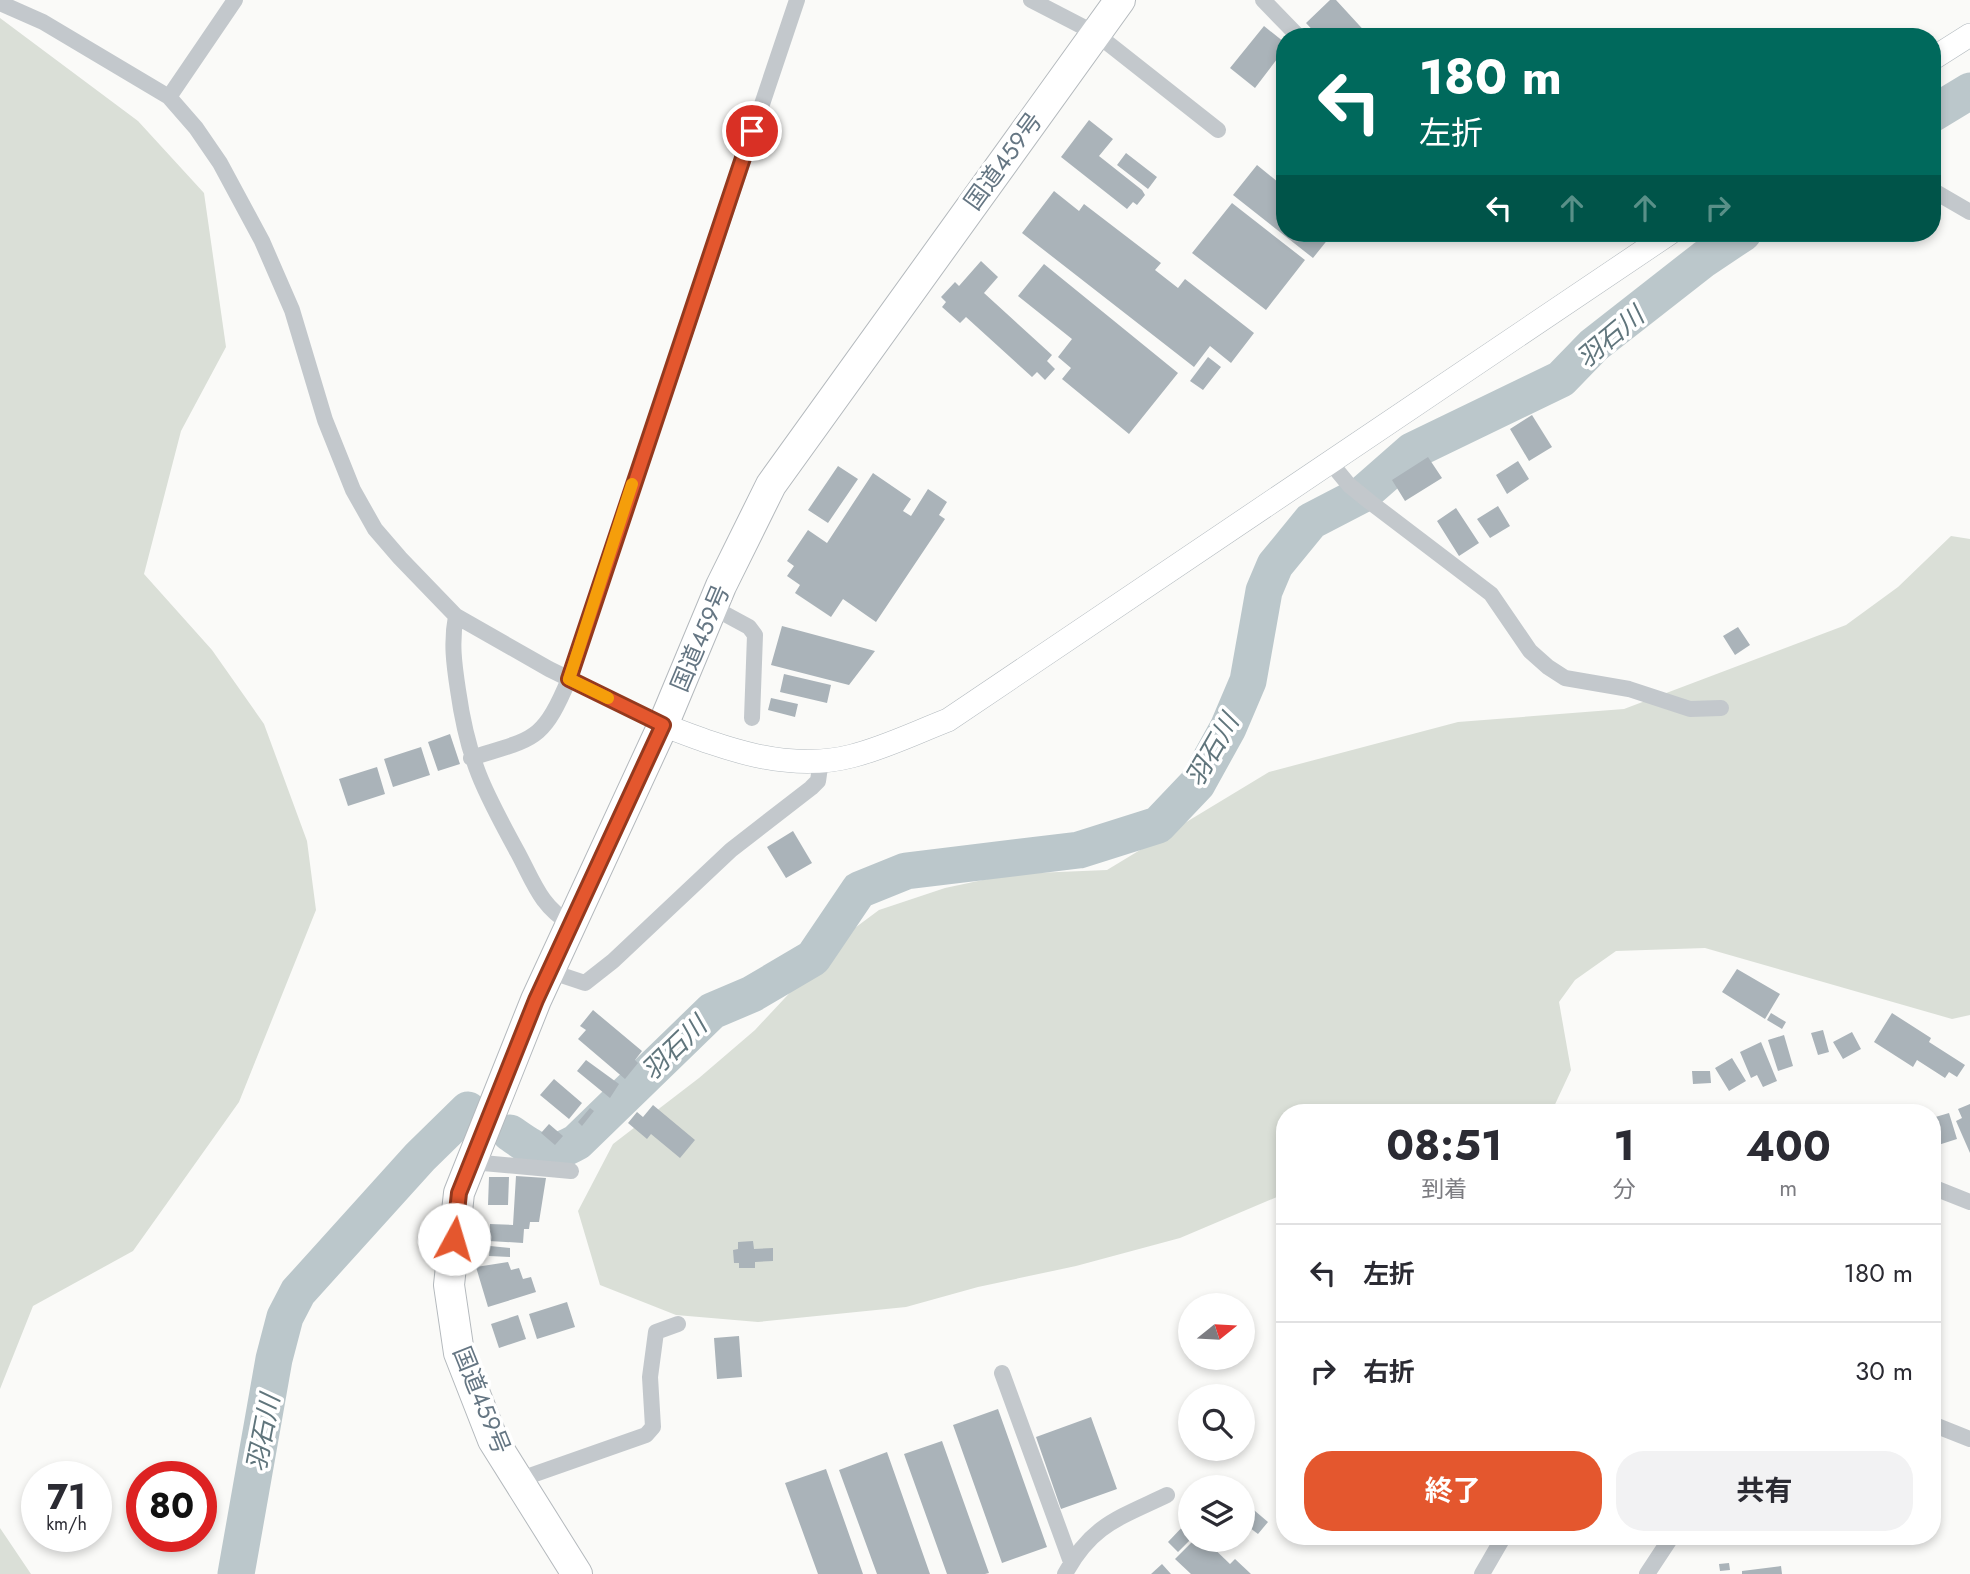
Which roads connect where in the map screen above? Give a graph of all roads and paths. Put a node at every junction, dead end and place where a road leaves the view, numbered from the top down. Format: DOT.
graph roads {
  1 [pos="235,0"];
  2 [pos="797,0"];
  3 [pos="1031,0"];
  4 [pos="1120,0"];
  5 [pos="1263,0"];
  6 [pos="0,3"];
  7 [pos="1290,28"];
  8 [pos="1095,33"];
  9 [pos="1970,35"];
  10 [pos="1941,53"];
  11 [pos="169,97"];
  12 [pos="1218,130"];
  13 [pos="1941,195"];
  14 [pos="1970,212"];
  15 [pos="1657,242"];
  16 [pos="1330,462"];
  17 [pos="712,607"];
  18 [pos="456,616"];
  19 [pos="569,679"];
  20 [pos="1721,708"];
  21 [pos="752,718"];
  22 [pos="663,725"];
  23 [pos="471,758"];
  24 [pos="821,760"];
  25 [pos="571,924"];
  26 [pos="549,971"];
  27 [pos="472,1162"];
  28 [pos="571,1171"];
  29 [pos="1941,1190"];
  30 [pos="1970,1202"];
  31 [pos="678,1324"];
  32 [pos="1002,1373"];
  33 [pos="1941,1428"];
  34 [pos="1970,1439"];
  35 [pos="518,1479"];
  36 [pos="1167,1495"];
  37 [pos="1499,1545"];
  38 [pos="1666,1545"];
  39 [pos="1068,1568"];
  40 [pos="577,1574"];
  41 [pos="1482,1574"];
  42 [pos="1647,1574"];
  1 -- 11 [label="street"];
  2 -- 19 [label="street"];
  3 -- 8 [label="street"];
  4 -- 8 [label="highway, 国道459号"];
  5 -- 7 [label="street"];
  6 -- 11 [label="street"];
  8 -- 12 [label="street"];
  8 -- 17 [label="highway, 国道459号"];
  9 -- 10 [label="street"];
  11 -- 18 [label="street"];
  13 -- 14 [label="street"];
  15 -- 16 [label="street"];
  16 -- 20 [label="street"];
  16 -- 24 [label="street"];
  17 -- 21 [label="street"];
  17 -- 22 [label="highway, 国道459号"];
  18 -- 19 [label="street"];
  18 -- 23 [label="street"];
  19 -- 22 [label="street"];
  19 -- 23 [label="street"];
  22 -- 24 [label="street"];
  22 -- 25 [label="highway, 国道459号"];
  23 -- 25 [label="street"];
  24 -- 26 [label="street"];
  25 -- 26 [label="highway, 国道459号"];
  26 -- 27 [label="highway, 国道459号"];
  27 -- 28 [label="street"];
  27 -- 35 [label="highway, 国道459号"];
  29 -- 30 [label="street"];
  31 -- 35 [label="street"];
  32 -- 39 [label="street"];
  33 -- 34 [label="street"];
  35 -- 40 [label="highway, 国道459号"];
  36 -- 39 [label="street"];
  37 -- 41 [label="street"];
  38 -- 42 [label="street"];
}
